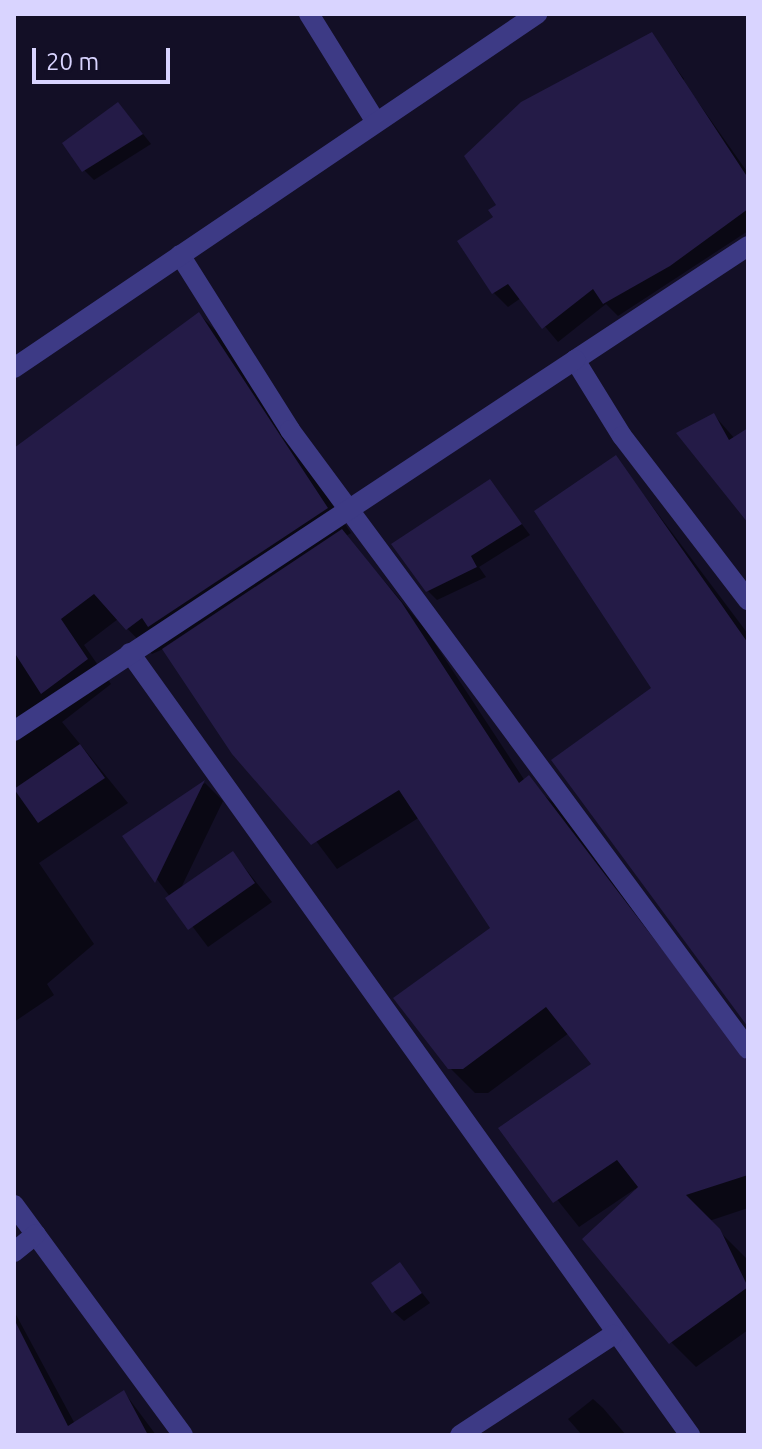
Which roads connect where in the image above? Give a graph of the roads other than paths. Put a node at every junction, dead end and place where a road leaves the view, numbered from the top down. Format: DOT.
graph roads {
  1 [pos="309,14"];
  2 [pos="537,14"];
  3 [pos="376,122"];
  4 [pos="748,246"];
  5 [pos="180,255"];
  6 [pos="575,360"];
  7 [pos="14,368"];
  8 [pos="347,506"];
  9 [pos="746,591"];
  10 [pos="130,653"];
  11 [pos="14,731"];
  12 [pos="748,1049"];
  13 [pos="14,1205"];
  14 [pos="36,1234"];
  15 [pos="14,1252"];
  16 [pos="613,1335"];
  17 [pos="183,1435"];
  18 [pos="460,1435"];
  19 [pos="690,1435"];
  1 -- 3 [label="street"];
  2 -- 3 [label="street"];
  3 -- 5 [label="street"];
  4 -- 6 [label="street"];
  5 -- 7 [label="street"];
  5 -- 8 [label="street"];
  6 -- 8 [label="street"];
  6 -- 9 [label="street"];
  8 -- 10 [label="street"];
  8 -- 12 [label="street"];
  10 -- 11 [label="street"];
  10 -- 16 [label="street"];
  13 -- 14 [label="street"];
  14 -- 15 [label="street"];
  14 -- 17 [label="street"];
  16 -- 18 [label="street"];
  16 -- 19 [label="street"];
}
